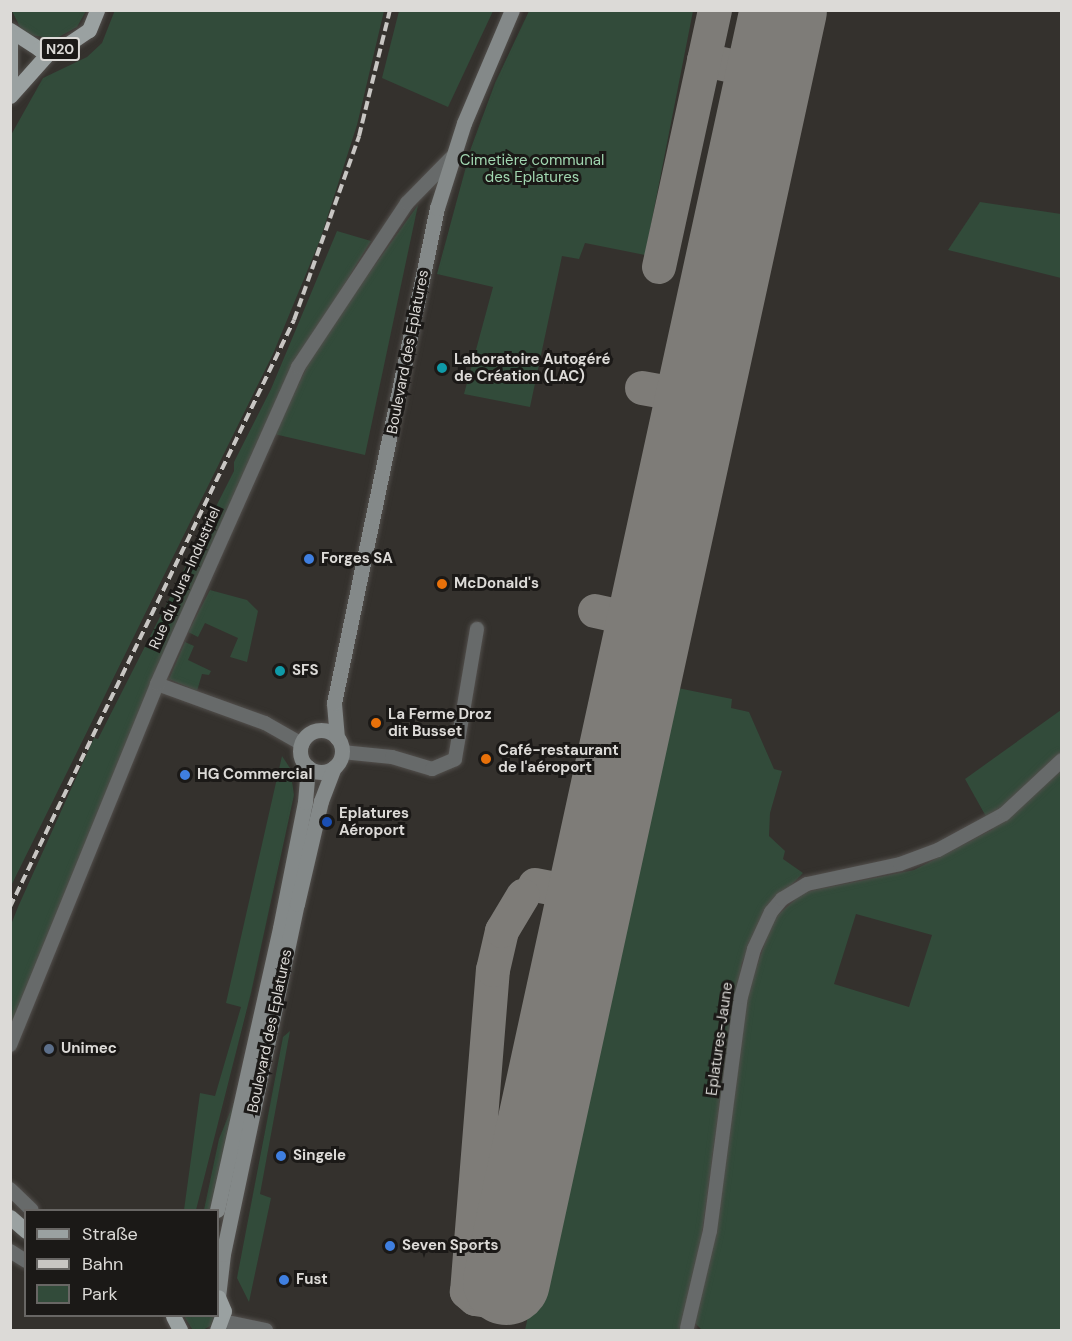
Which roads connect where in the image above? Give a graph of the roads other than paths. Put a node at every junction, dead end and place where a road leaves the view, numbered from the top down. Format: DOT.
graph roads {
  1 [pos="97,10"];
  2 [pos="512,10"];
  3 [pos="10,30"];
  4 [pos="10,36"];
  5 [pos="51,50"];
  6 [pos="10,82"];
  7 [pos="10,96"];
  8 [pos="451,158"];
  9 [pos="477,629"];
  10 [pos="157,684"];
  11 [pos="334,703"];
  12 [pos="315,731"];
  13 [pos="302,744"];
  14 [pos="340,745"];
  15 [pos="1062,760"];
  16 [pos="308,767"];
  17 [pos="334,767"];
  18 [pos="10,1045"];
  19 [pos="10,1189"];
  20 [pos="31,1209"];
  21 [pos="217,1209"];
  22 [pos="10,1216"];
  23 [pos="24,1229"];
  24 [pos="10,1251"];
  25 [pos="24,1260"];
  26 [pos="219,1289"];
  27 [pos="219,1299"];
  28 [pos="220,1326"];
  29 [pos="266,1330"];
  30 [pos="688,1330"];
  1 -- 5 [label="main road, N20"];
  2 -- 8 [label="main road, Boulevard des Eplatures"];
  3 -- 5 [label="main road, N20"];
  4 -- 6 [label="main road"];
  5 -- 7 [label="main road, N20"];
  8 -- 10 [label="street, Rue du Jura-Industriel"];
  8 -- 11 [label="main road, Boulevard des Eplatures"];
  9 -- 14 [label="street"];
  10 -- 13 [label="street"];
  10 -- 18 [label="street, Rue du Jura-Industriel"];
  11 -- 12 [label="main road, Boulevard des Eplatures"];
  11 -- 14 [label="main road, Boulevard des Eplatures"];
  12 -- 13 [label="main road"];
  12 -- 14 [label="main road"];
  13 -- 16 [label="main road"];
  14 -- 17 [label="main road"];
  15 -- 30 [label="street, Eplatures-Jaune"];
  16 -- 17 [label="main road"];
  16 -- 21 [label="main road, Boulevard des Eplatures"];
  17 -- 26 [label="main road, Boulevard des Eplatures"];
  19 -- 20 [label="street"];
  22 -- 23 [label="main road"];
  24 -- 25 [label="street"];
  27 -- 28 [label="main road"];
  28 -- 29 [label="street"];
}
